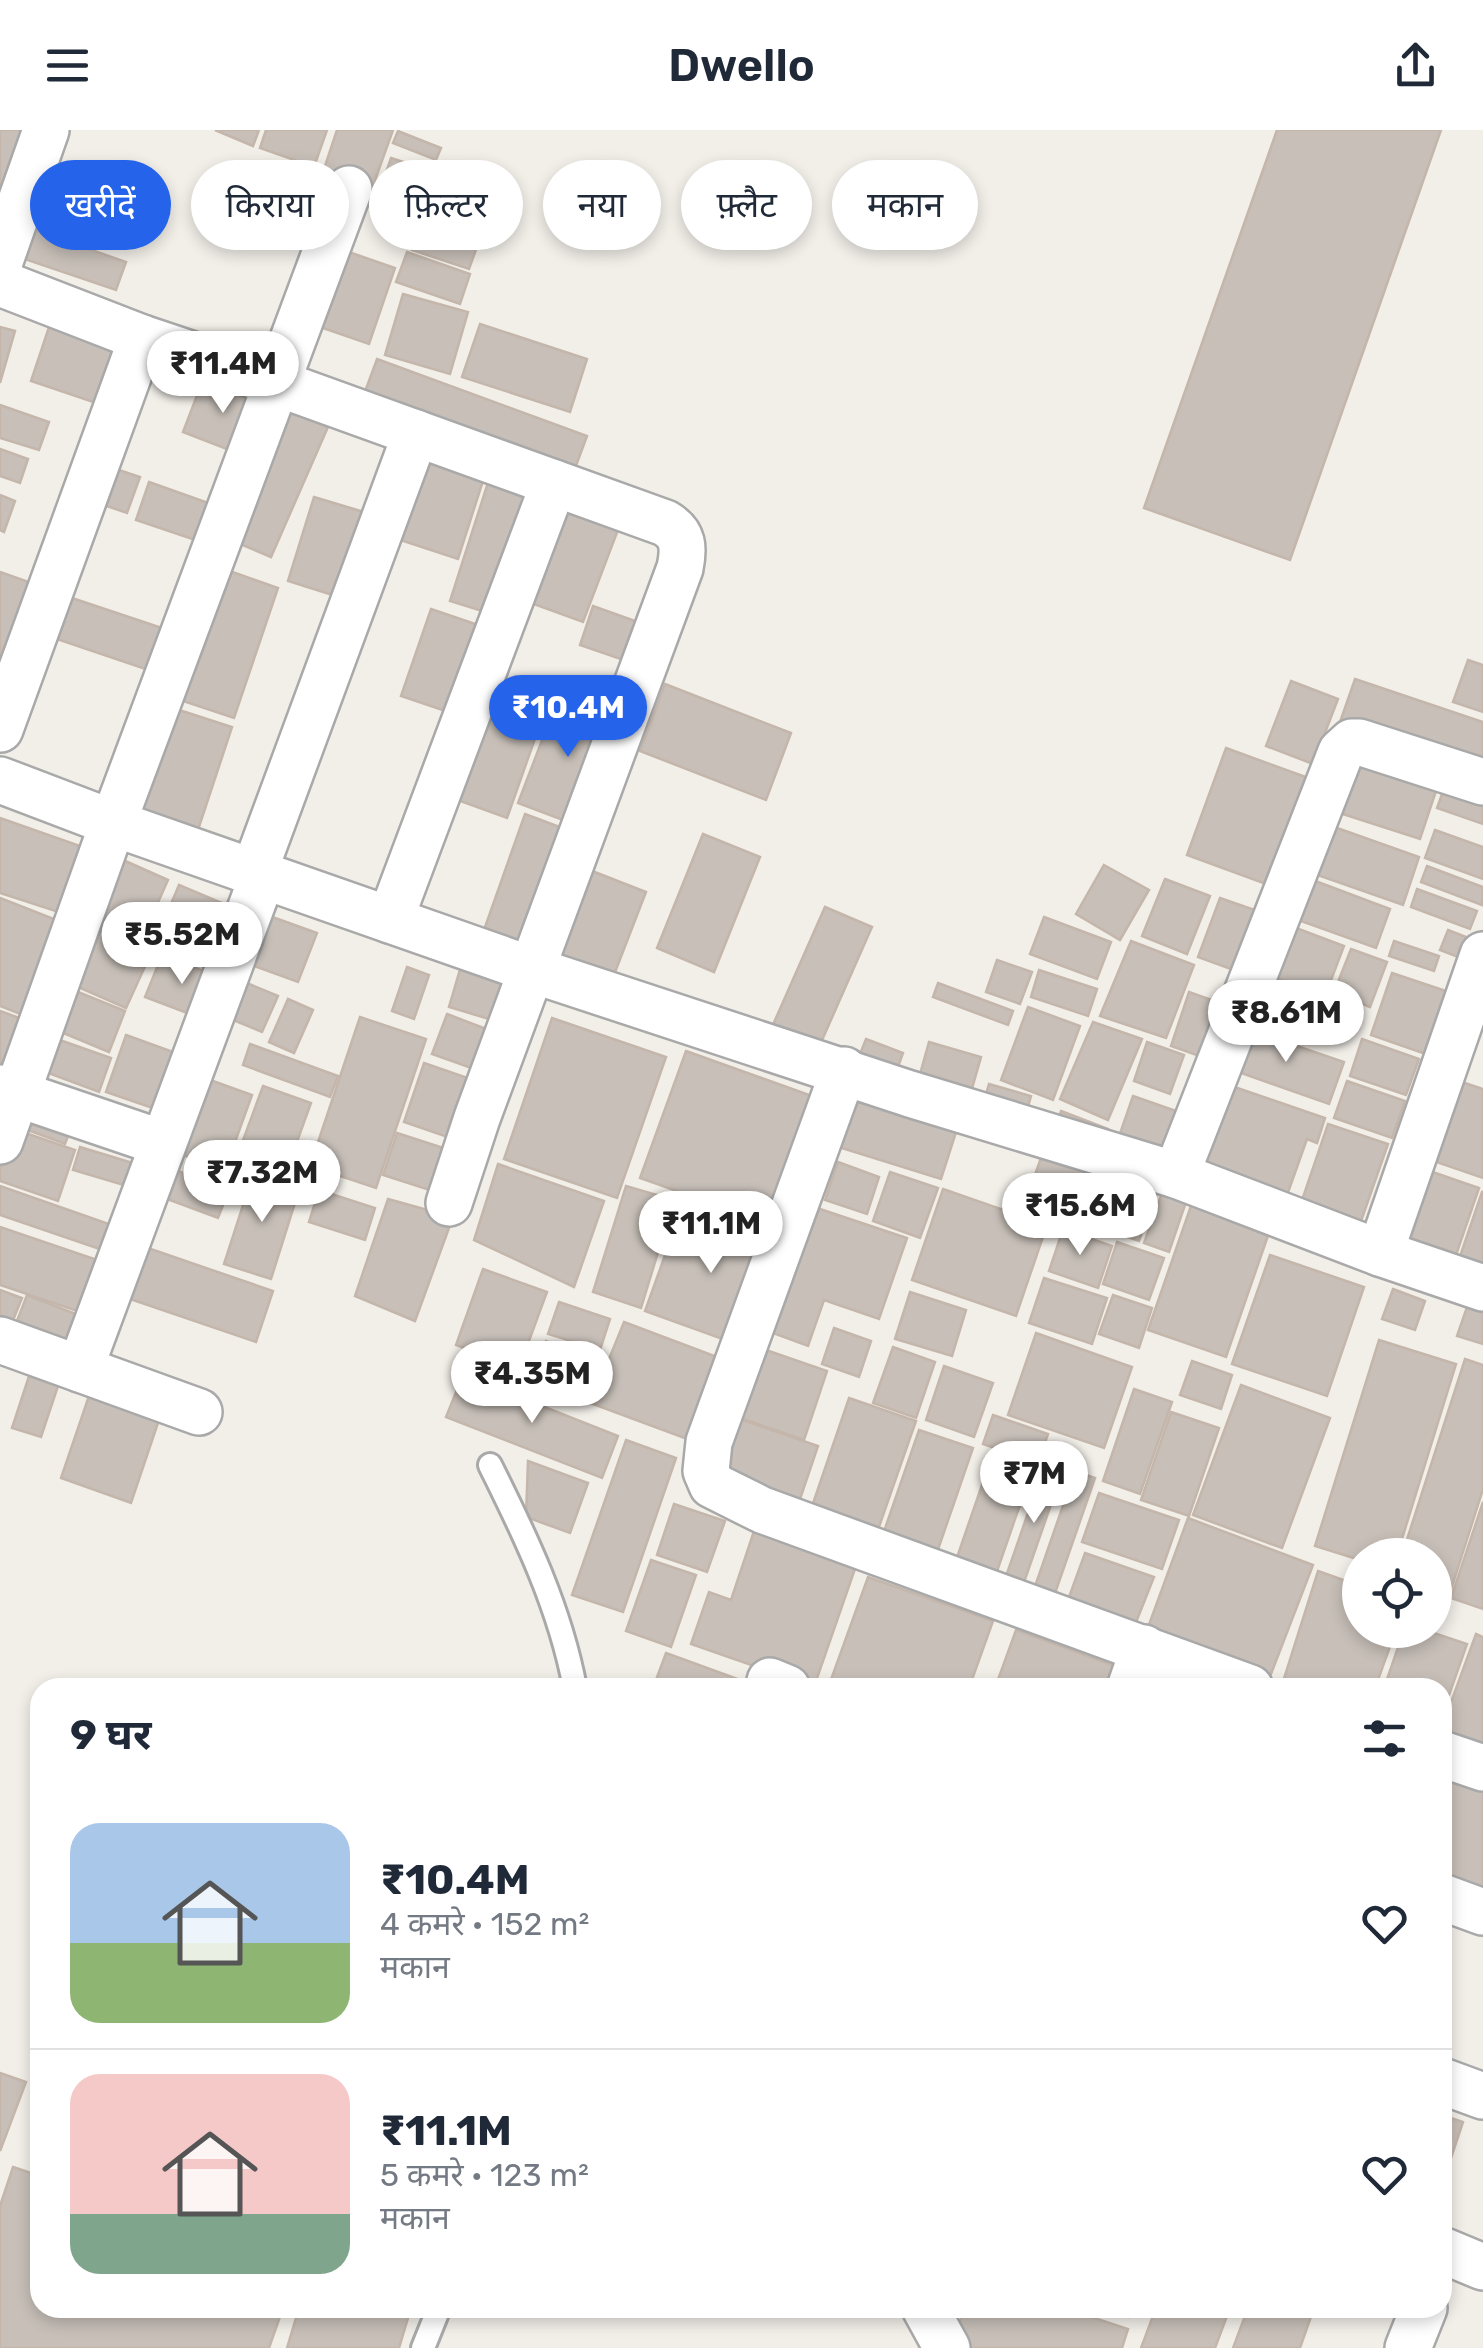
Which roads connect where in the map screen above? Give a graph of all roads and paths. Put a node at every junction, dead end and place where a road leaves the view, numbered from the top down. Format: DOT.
graph roads {
  1 [pos="46,130"];
  2 [pos="327,250"];
  3 [pos="0,261"];
  4 [pos="0,282"];
  5 [pos="142,338"];
  6 [pos="277,383"];
  7 [pos="416,432"];
  8 [pos="554,483"];
  9 [pos="0,729"];
  10 [pos="0,780"];
  11 [pos="1483,782"];
  12 [pos="113,823"];
  13 [pos="258,874"];
  14 [pos="390,920"];
  15 [pos="1483,955"];
  16 [pos="532,970"];
  17 [pos="844,1070"];
  18 [pos="1464,1070"];
  19 [pos="7,1090"];
  20 [pos="0,1141"];
  21 [pos="162,1144"];
  22 [pos="1176,1175"];
  23 [pos="449,1203"];
  24 [pos="1380,1253"];
  25 [pos="1483,1288"];
  26 [pos="0,1340"];
  27 [pos="80,1369"];
  28 [pos="198,1412"];
  29 [pos="490,1465"];
  30 [pos="1137,1668"];
  31 [pos="573,1678"];
  32 [pos="1194,1678"];
  33 [pos="1452,1757"];
  34 [pos="1483,1768"];
  35 [pos="1452,1900"];
  36 [pos="1483,1912"];
  37 [pos="1452,2085"];
  38 [pos="1483,2096"];
  39 [pos="435,2318"];
  40 [pos="930,2318"];
  41 [pos="1420,2318"];
  42 [pos="424,2348"];
  43 [pos="947,2348"];
  44 [pos="1408,2348"];
  1 -- 3 [label="street"];
  2 -- 6 [label="street"];
  4 -- 5 [label="street"];
  5 -- 6 [label="street"];
  5 -- 9 [label="street"];
  6 -- 7 [label="street"];
  6 -- 12 [label="street"];
  7 -- 8 [label="street"];
  7 -- 13 [label="street"];
  8 -- 14 [label="street"];
  8 -- 16 [label="street"];
  10 -- 12 [label="street"];
  11 -- 22 [label="street"];
  12 -- 13 [label="street"];
  12 -- 19 [label="street"];
  13 -- 14 [label="street"];
  13 -- 21 [label="street"];
  14 -- 16 [label="street"];
  15 -- 18 [label="street"];
  16 -- 17 [label="street"];
  16 -- 23 [label="street"];
  17 -- 22 [label="street"];
  17 -- 30 [label="street"];
  18 -- 24 [label="street"];
  19 -- 20 [label="street"];
  19 -- 21 [label="street"];
  21 -- 27 [label="street"];
  22 -- 24 [label="street"];
  24 -- 25 [label="street"];
  26 -- 27 [label="street"];
  27 -- 28 [label="street"];
  29 -- 31 [label="lane"];
  30 -- 32 [label="street"];
  33 -- 34 [label="street"];
  35 -- 36 [label="street"];
  37 -- 38 [label="street"];
  39 -- 42 [label="lane"];
  40 -- 43 [label="street"];
  41 -- 44 [label="street"];
}
